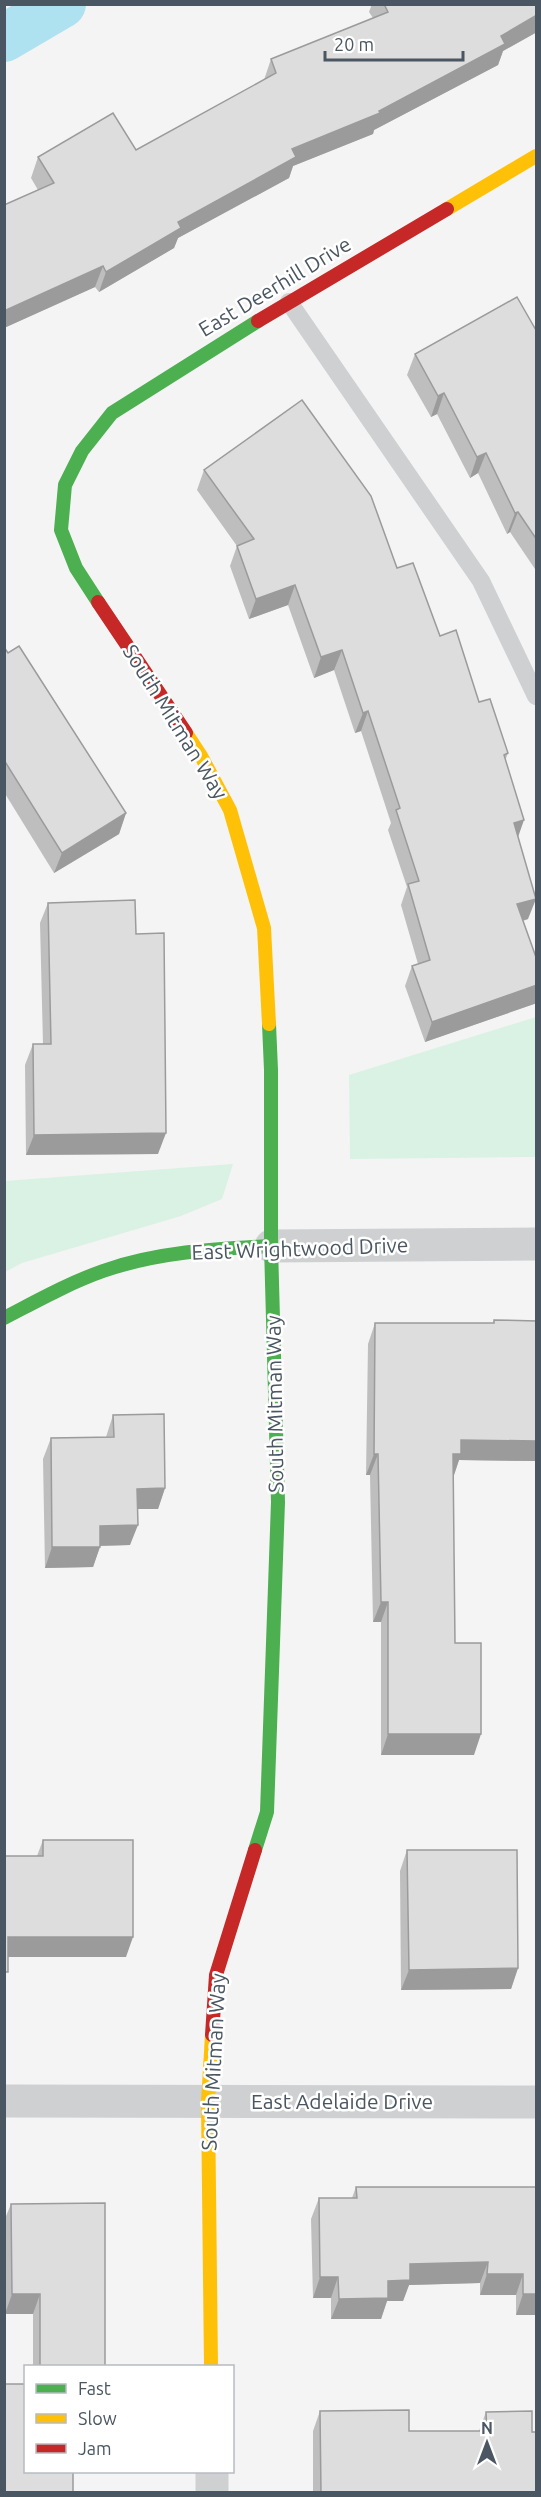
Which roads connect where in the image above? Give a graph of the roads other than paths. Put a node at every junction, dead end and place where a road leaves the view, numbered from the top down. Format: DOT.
graph roads {
  1 [pos="537,156"];
  2 [pos="289,302"];
  3 [pos="66,485"];
  4 [pos="537,696"];
  5 [pos="537,1244"];
  6 [pos="271,1246"];
  7 [pos="4,1318"];
  8 [pos="4,2101"];
  9 [pos="208,2102"];
  10 [pos="537,2102"];
  11 [pos="211,2365"];
  12 [pos="212,2473"];
  13 [pos="212,2493"];
  1 -- 2 [label="street, East Deerhill Drive"];
  2 -- 3 [label="street, East Deerhill Drive"];
  2 -- 4 [label="lane"];
  3 -- 6 [label="street, South Mitman Way"];
  5 -- 6 [label="street, East Wrightwood Drive"];
  6 -- 7 [label="street, East Wrightwood Drive"];
  6 -- 9 [label="street, South Mitman Way"];
  8 -- 9 [label="street, East Adelaide Drive"];
  9 -- 10 [label="street, East Adelaide Drive"];
  9 -- 11 [label="street, South Mitman Way"];
  12 -- 13 [label="street"];
}
